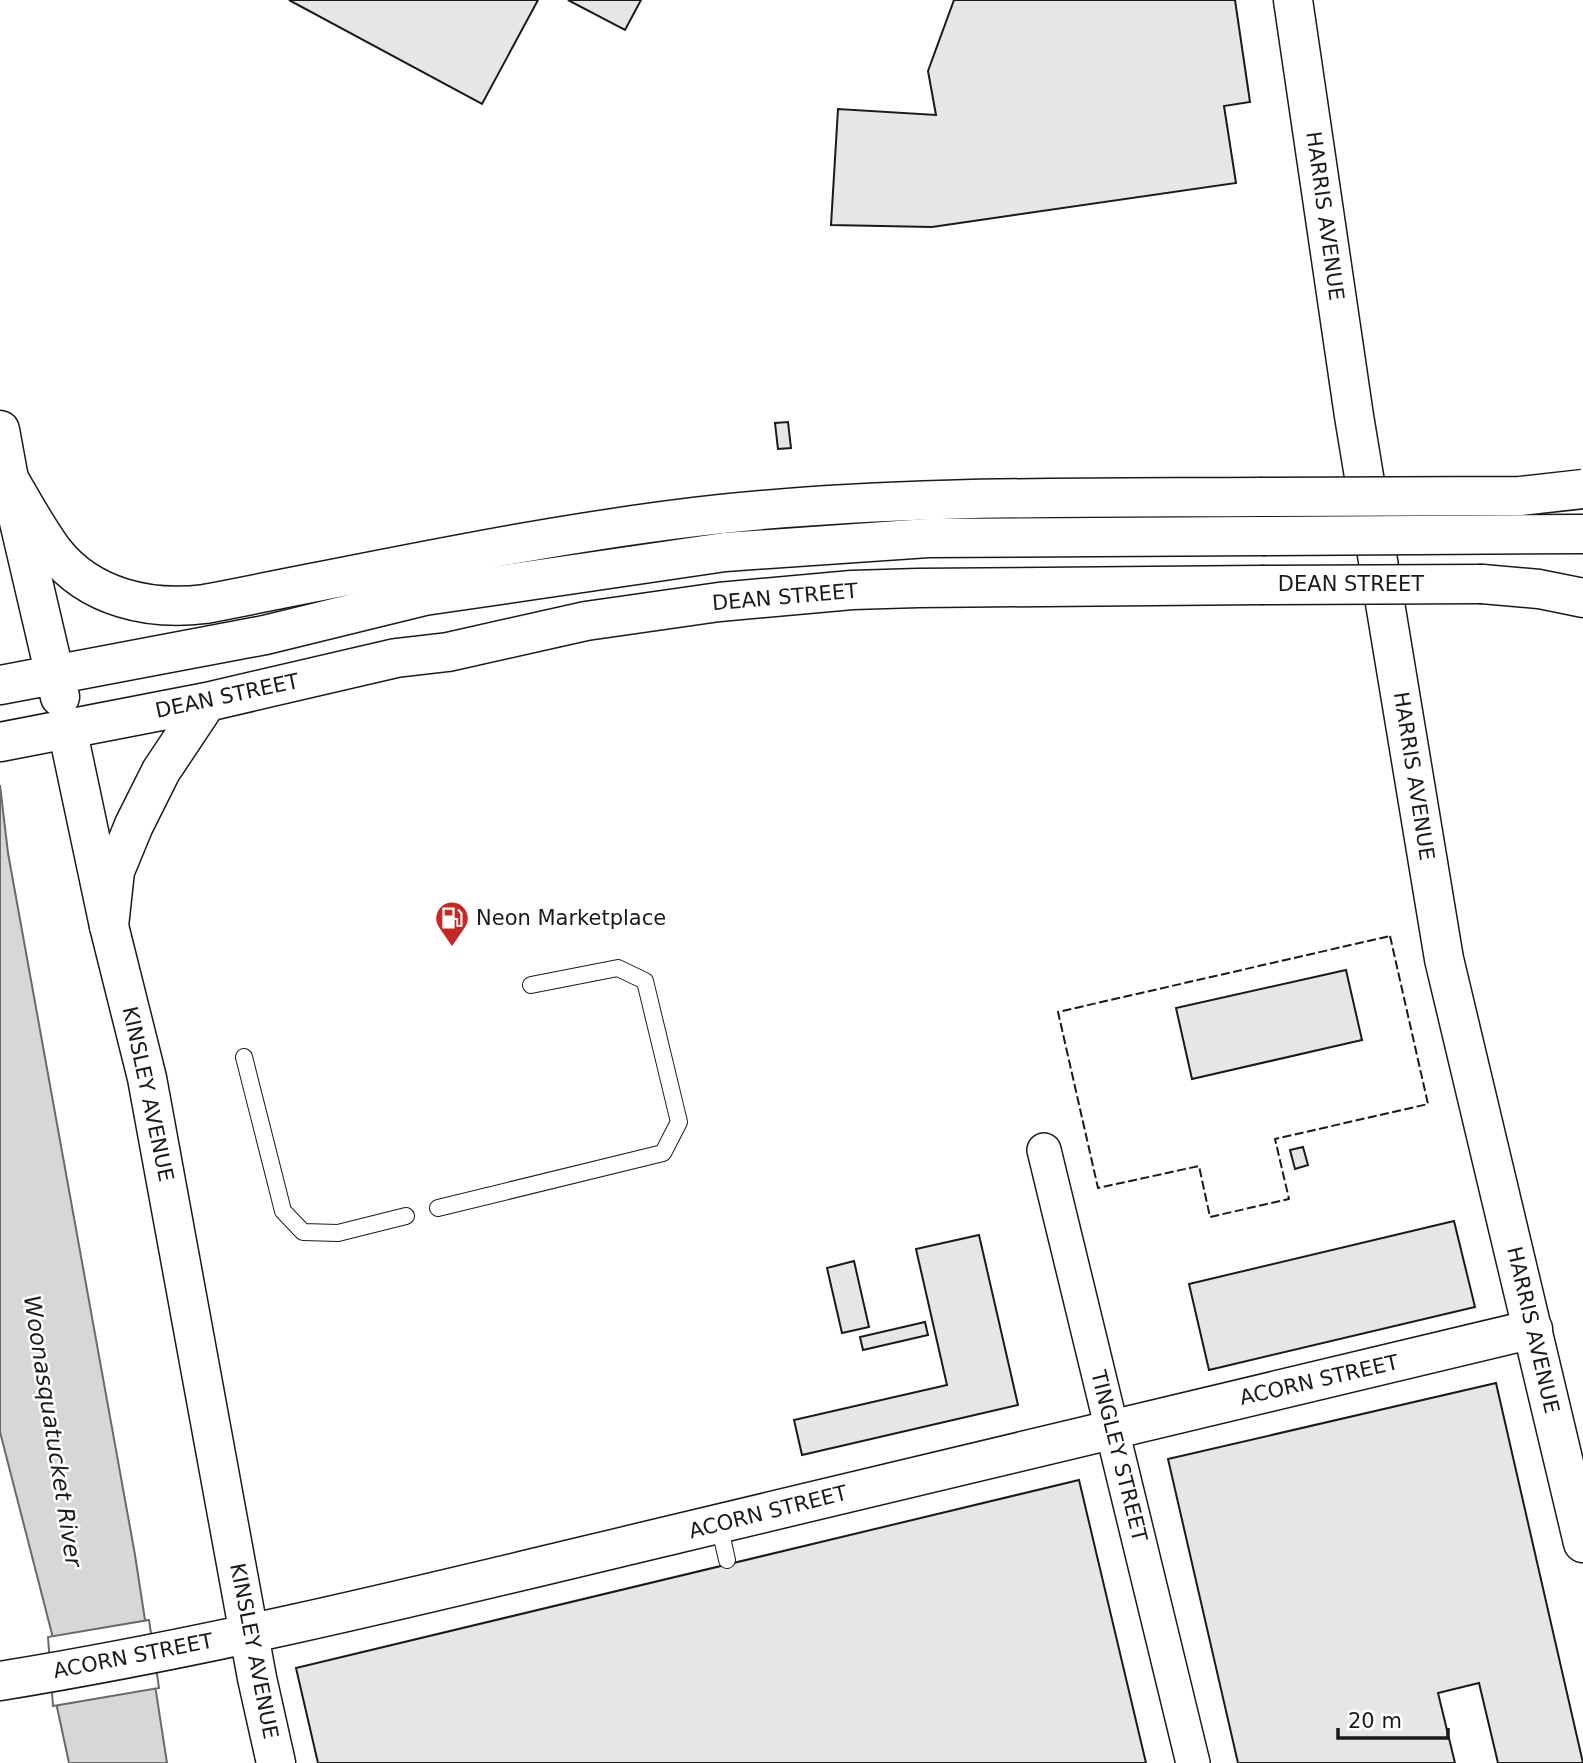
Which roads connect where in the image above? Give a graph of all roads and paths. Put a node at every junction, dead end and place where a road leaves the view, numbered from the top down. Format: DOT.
graph roads {
  1 [pos="1293,0"];
  2 [pos="0,430"];
  3 [pos="9,479"];
  4 [pos="1583,489"];
  5 [pos="1583,534"];
  6 [pos="1482,584"];
  7 [pos="1583,584"];
  8 [pos="1583,598"];
  9 [pos="55,673"];
  10 [pos="5,684"];
  11 [pos="207,702"];
  12 [pos="67,728"];
  13 [pos="10,740"];
  14 [pos="109,926"];
  15 [pos="531,985"];
  16 [pos="244,1057"];
  17 [pos="1044,1150"];
  18 [pos="438,1208"];
  19 [pos="406,1216"];
  20 [pos="1533,1329"];
  21 [pos="1113,1428"];
  22 [pos="1583,1543"];
  23 [pos="249,1634"];
  24 [pos="0,1681"];
  25 [pos="276,1763"];
  26 [pos="1193,1763"];
  1 -- 20 [label="main road, HARRIS AVENUE"];
  2 -- 3 [label="main road, KINSLEY AVENUE"];
  3 -- 4 [label="main road, bridge"];
  3 -- 9 [label="main road, KINSLEY AVENUE"];
  5 -- 9 [label="main road, bridge"];
  6 -- 7 [label="main road, DEAN STREET"];
  6 -- 8 [label="main road"];
  6 -- 11 [label="main road, DEAN STREET, bridge"];
  9 -- 10 [label="main road"];
  9 -- 12 [label="main road, KINSLEY AVENUE"];
  11 -- 12 [label="main road, DEAN STREET"];
  11 -- 14 [label="main road"];
  12 -- 13 [label="main road, DEAN STREET"];
  12 -- 14 [label="main road, KINSLEY AVENUE"];
  14 -- 23 [label="main road, KINSLEY AVENUE"];
  15 -- 18 [label="lane"];
  16 -- 19 [label="lane"];
  17 -- 21 [label="street, TINGLEY STREET"];
  20 -- 21 [label="main road, ACORN STREET"];
  20 -- 22 [label="main road, HARRIS AVENUE"];
  21 -- 23 [label="main road, ACORN STREET"];
  21 -- 26 [label="street, TINGLEY STREET"];
  23 -- 24 [label="main road, ACORN STREET"];
  23 -- 25 [label="main road, KINSLEY AVENUE"];
}
